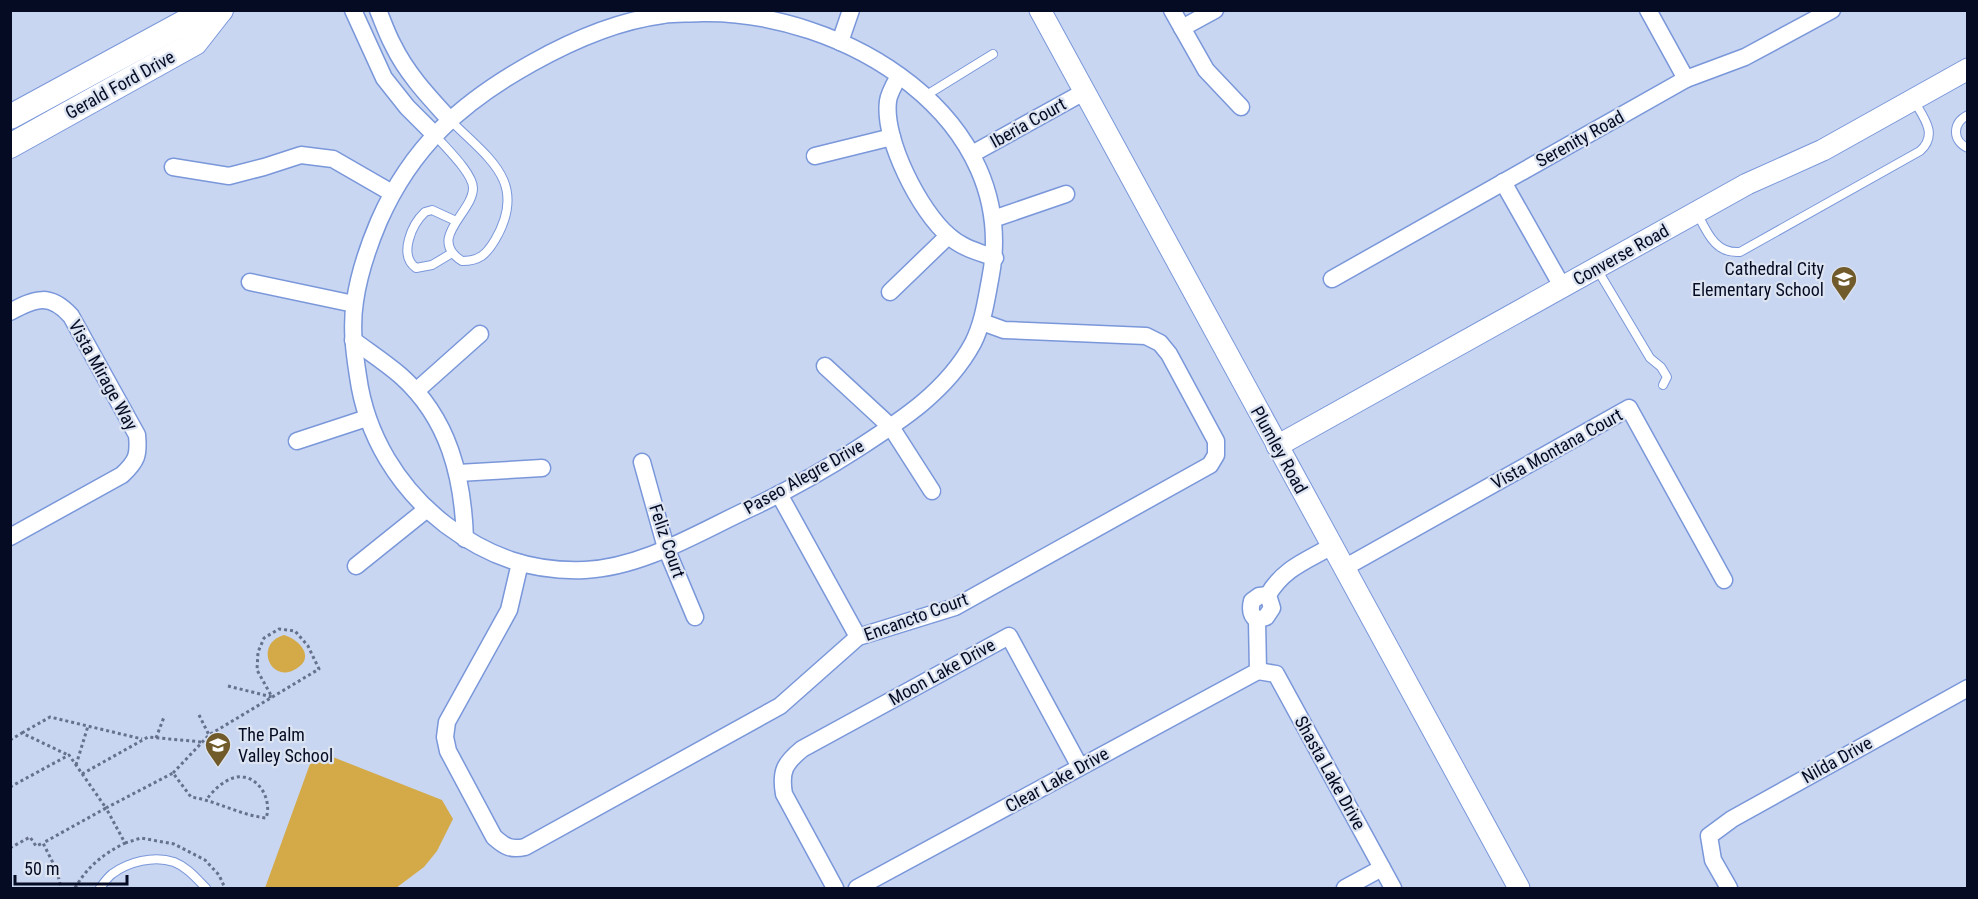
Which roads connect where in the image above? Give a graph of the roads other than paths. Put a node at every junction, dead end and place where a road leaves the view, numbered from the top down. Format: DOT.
graph roads {
  1 [pos="353,10"];
  2 [pos="378,10"];
  3 [pos="851,10"];
  4 [pos="1040,10"];
  5 [pos="1172,10"];
  6 [pos="1215,10"];
  7 [pos="1648,10"];
  8 [pos="1832,10"];
  9 [pos="220,11"];
  10 [pos="729,12"];
  11 [pos="629,16"];
  12 [pos="1182,28"];
  13 [pos="840,42"];
  14 [pos="993,54"];
  15 [pos="1968,69"];
  16 [pos="899,76"];
  17 [pos="1686,79"];
  18 [pos="1084,92"];
  19 [pos="926,96"];
  20 [pos="1913,99"];
  21 [pos="1241,107"];
  22 [pos="1968,115"];
  23 [pos="10,117"];
  24 [pos="450,120"];
  25 [pos="434,134"];
  26 [pos="892,137"];
  27 [pos="10,146"];
  28 [pos="1968,148"];
  29 [pos="972,154"];
  30 [pos="815,156"];
  31 [pos="172,167"];
  32 [pos="1503,183"];
  33 [pos="392,193"];
  34 [pos="1066,194"];
  35 [pos="1697,213"];
  36 [pos="993,219"];
  37 [pos="456,222"];
  38 [pos="948,236"];
  39 [pos="453,253"];
  40 [pos="995,258"];
  41 [pos="1597,268"];
  42 [pos="1332,279"];
  43 [pos="250,282"];
  44 [pos="1563,288"];
  45 [pos="890,292"];
  46 [pos="354,304"];
  47 [pos="10,312"];
  48 [pos="982,322"];
  49 [pos="480,334"];
  50 [pos="353,340"];
  51 [pos="825,366"];
  52 [pos="1662,386"];
  53 [pos="416,391"];
  54 [pos="367,418"];
  55 [pos="891,427"];
  56 [pos="297,441"];
  57 [pos="1277,446"];
  58 [pos="642,462"];
  59 [pos="542,468"];
  60 [pos="458,473"];
  61 [pos="932,491"];
  62 [pos="779,494"];
  63 [pos="427,509"];
  64 [pos="10,537"];
  65 [pos="465,539"];
  66 [pos="1332,546"];
  67 [pos="666,548"];
  68 [pos="520,563"];
  69 [pos="356,566"];
  70 [pos="1344,568"];
  71 [pos="1724,580"];
  72 [pos="695,617"];
  73 [pos="858,637"];
  74 [pos="1257,671"];
  75 [pos="1968,688"];
  76 [pos="1080,767"];
  77 [pos="1382,868"];
  78 [pos="100,888"];
  79 [pos="206,888"];
  80 [pos="835,888"];
  81 [pos="857,888"];
  82 [pos="1345,888"];
  83 [pos="1393,888"];
  84 [pos="1519,888"];
  85 [pos="1729,888"];
  1 -- 25 [label="street"];
  2 -- 24 [label="street"];
  3 -- 13 [label="street"];
  4 -- 18 [label="street, Plumley Road"];
  5 -- 12 [label="street"];
  6 -- 12 [label="street"];
  7 -- 17 [label="street"];
  8 -- 17 [label="street, Serenity Road"];
  9 -- 23 [label="main road, Gerald Ford Drive"];
  9 -- 27 [label="main road, Gerald Ford Drive"];
  10 -- 11 [label="street, Paseo Alegre Drive"];
  10 -- 13 [label="street, Paseo Alegre Drive"];
  11 -- 24 [label="street, Paseo Alegre Drive"];
  12 -- 21 [label="street"];
  13 -- 16 [label="street, Paseo Alegre Drive"];
  14 -- 19 [label="lane"];
  15 -- 20 [label="street, Converse Road"];
  16 -- 19 [label="street, Paseo Alegre Drive"];
  16 -- 26 [label="street"];
  17 -- 32 [label="street, Serenity Road"];
  18 -- 29 [label="street, Iberia Court"];
  18 -- 57 [label="street, Plumley Road"];
  19 -- 29 [label="street, Paseo Alegre Drive"];
  20 -- 35 [label="street, Converse Road"];
  20 -- 35 [label="lane"];
  22 -- 28 [label="lane"];
  24 -- 25 [label="street, Paseo Alegre Drive"];
  24 -- 39 [label="lane"];
  25 -- 33 [label="street, Paseo Alegre Drive"];
  25 -- 37 [label="lane"];
  26 -- 30 [label="street"];
  26 -- 38 [label="street"];
  29 -- 36 [label="street, Paseo Alegre Drive"];
  31 -- 33 [label="street"];
  32 -- 42 [label="street, Serenity Road"];
  32 -- 44 [label="street"];
  33 -- 46 [label="street, Paseo Alegre Drive"];
  34 -- 36 [label="street"];
  35 -- 41 [label="street, Converse Road"];
  36 -- 40 [label="street, Paseo Alegre Drive"];
  37 -- 39 [label="lane"];
  37 -- 39 [label="lane"];
  38 -- 40 [label="street"];
  38 -- 45 [label="street"];
  40 -- 48 [label="street, Paseo Alegre Drive"];
  41 -- 44 [label="street, Converse Road"];
  41 -- 52 [label="lane"];
  43 -- 46 [label="street"];
  44 -- 57 [label="street, Converse Road"];
  46 -- 50 [label="street, Paseo Alegre Drive"];
  47 -- 64 [label="street, Vista Mirage Way"];
  48 -- 55 [label="street, Paseo Alegre Drive"];
  48 -- 73 [label="street, Encancto Court"];
  49 -- 53 [label="street"];
  50 -- 53 [label="street"];
  50 -- 54 [label="street, Paseo Alegre Drive"];
  51 -- 55 [label="street"];
  53 -- 60 [label="street"];
  54 -- 56 [label="street"];
  54 -- 63 [label="street, Paseo Alegre Drive"];
  55 -- 61 [label="street"];
  55 -- 62 [label="street, Paseo Alegre Drive"];
  57 -- 66 [label="street, Plumley Road"];
  58 -- 67 [label="street, Feliz Court"];
  59 -- 60 [label="street"];
  60 -- 65 [label="street"];
  62 -- 67 [label="street, Paseo Alegre Drive"];
  62 -- 73 [label="street"];
  63 -- 65 [label="street, Paseo Alegre Drive"];
  63 -- 69 [label="street"];
  65 -- 68 [label="street, Paseo Alegre Drive"];
  66 -- 70 [label="street, Plumley Road"];
  66 -- 74 [label="street"];
  67 -- 68 [label="street, Paseo Alegre Drive"];
  67 -- 72 [label="street, Feliz Court"];
  68 -- 73 [label="street, Encancto Court"];
  70 -- 71 [label="street, Vista Montana Court"];
  70 -- 84 [label="street, Plumley Road"];
  74 -- 76 [label="street, Clear Lake Drive"];
  74 -- 77 [label="street, Shasta Lake Drive"];
  75 -- 85 [label="street, Nilda Drive"];
  76 -- 80 [label="street, Moon Lake Drive"];
  76 -- 81 [label="street, Clear Lake Drive"];
  77 -- 82 [label="street"];
  77 -- 83 [label="street, Shasta Lake Drive"];
  78 -- 79 [label="lane"];
}
